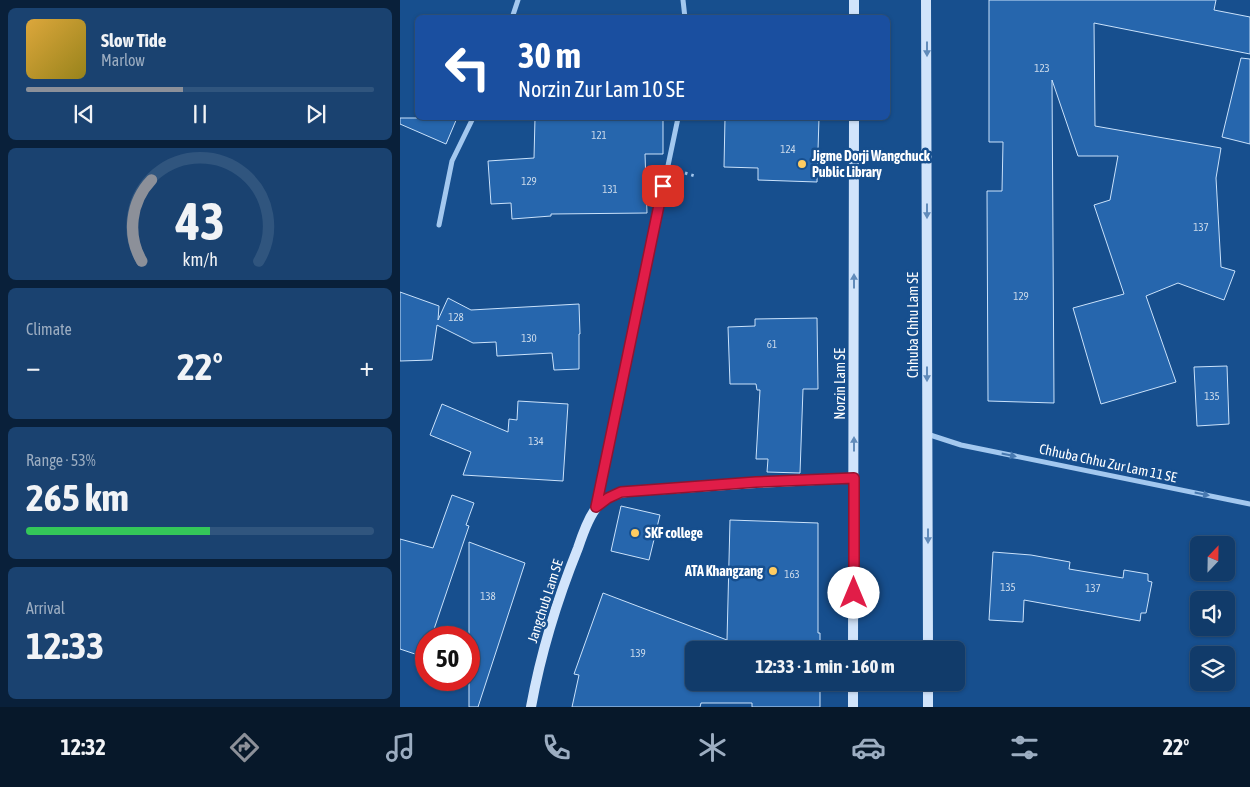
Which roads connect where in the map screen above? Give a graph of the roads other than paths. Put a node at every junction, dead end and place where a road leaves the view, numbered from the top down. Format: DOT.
graph roads {
  1 [pos="518,0"];
  2 [pos="683,0"];
  3 [pos="854,0"];
  4 [pos="926,0"];
  5 [pos="513,15"];
  6 [pos="685,15"];
  7 [pos="854,15"];
  8 [pos="472,120"];
  9 [pos="678,120"];
  10 [pos="854,120"];
  11 [pos="439,224"];
  12 [pos="927,434"];
  13 [pos="854,478"];
  14 [pos="1250,504"];
  15 [pos="596,507"];
  16 [pos="853,641"];
  17 [pos="928,641"];
  18 [pos="853,691"];
  19 [pos="928,691"];
  20 [pos="531,707"];
  21 [pos="853,707"];
  22 [pos="928,707"];
  1 -- 5 [label="street"];
  2 -- 6 [label="street"];
  3 -- 7 [label="main road"];
  4 -- 12 [label="main road, Chhuba Chhu Lam SE, one-way"];
  8 -- 11 [label="street"];
  9 -- 15 [label="street, Jangchub Lam SE"];
  13 -- 10 [label="main road, Norzin Lam SE, one-way"];
  12 -- 14 [label="street, Chhuba Chhu Zur Lam 11 SE, one-way"];
  12 -- 17 [label="main road, Chhuba Chhu Lam SE, one-way"];
  13 -- 15 [label="main road, Jangchub Lam SE"];
  13 -- 16 [label="main road, Norzin Lam SE"];
  15 -- 20 [label="main road, Jangchub Lam SE"];
  18 -- 21 [label="main road"];
  19 -- 22 [label="main road"];
}
